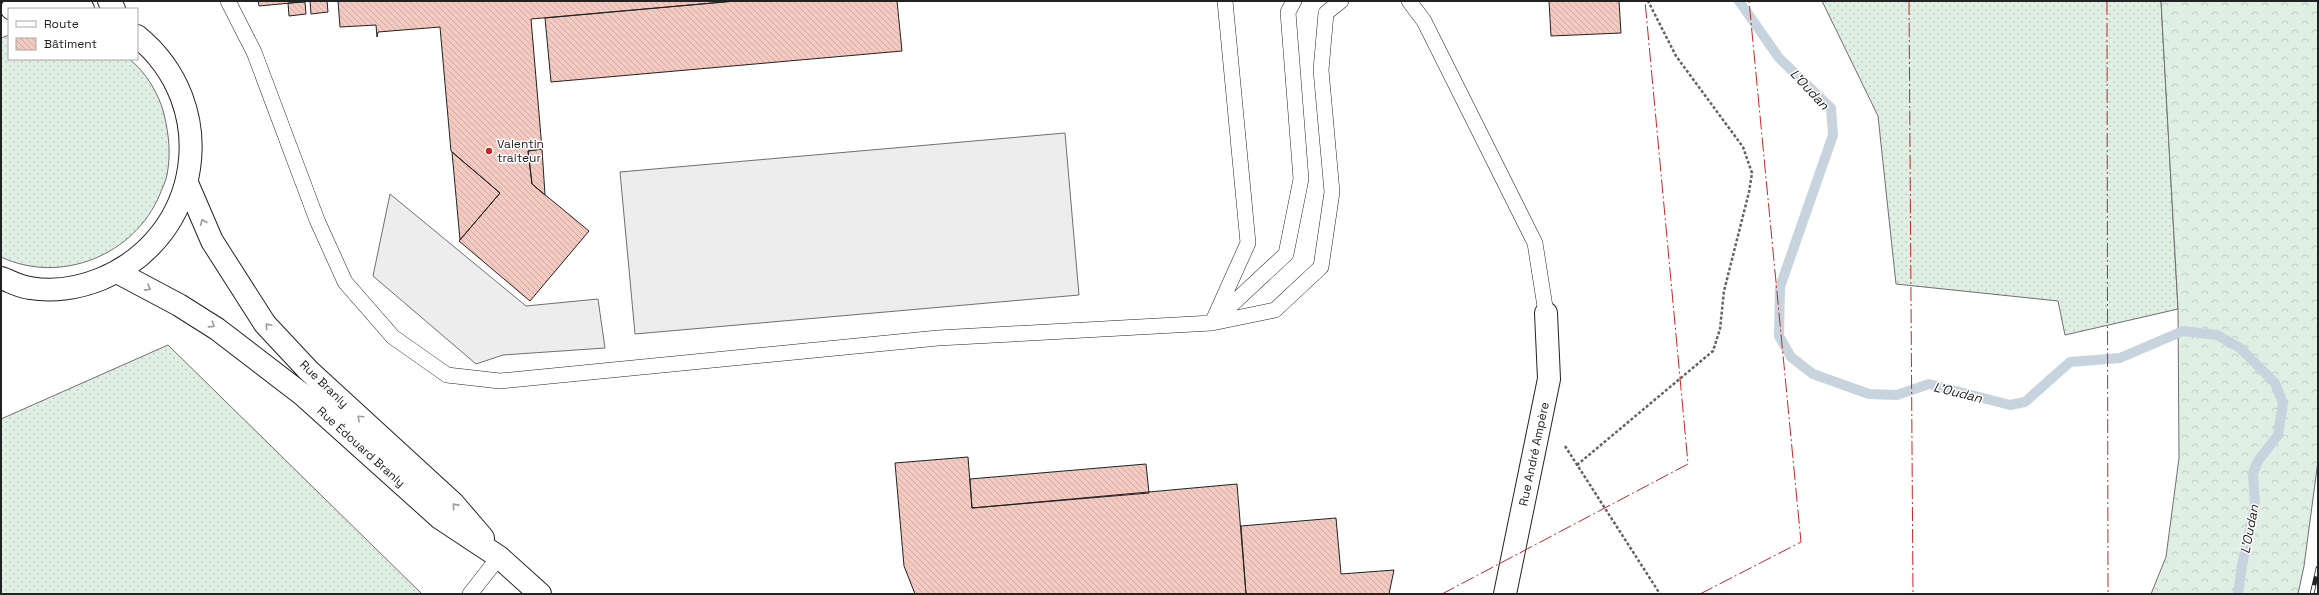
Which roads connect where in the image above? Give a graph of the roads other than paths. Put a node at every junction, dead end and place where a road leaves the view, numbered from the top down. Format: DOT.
graph roads {
  1 [pos="228,1"];
  2 [pos="1226,1"];
  3 [pos="1294,1"];
  4 [pos="1341,1"];
  5 [pos="1409,1"];
  6 [pos="18,8"];
  7 [pos="76,8"];
  8 [pos="138,37"];
  9 [pos="187,183"];
  10 [pos="117,272"];
  11 [pos="1,278"];
  12 [pos="1546,313"];
  13 [pos="1212,323"];
  14 [pos="499,557"];
  15 [pos="470,594"];
  16 [pos="540,594"];
  17 [pos="1505,594"];
  1 -- 13 [label="lane"];
  2 -- 13 [label="lane"];
  3 -- 13 [label="lane"];
  4 -- 13 [label="lane"];
  5 -- 12 [label="lane"];
  6 -- 7 [label="street"];
  8 -- 9 [label="street"];
  9 -- 10 [label="street"];
  14 -- 9 [label="street, Rue Branly, one-way"];
  10 -- 11 [label="street"];
  10 -- 14 [label="street, Rue Édouard Branly, one-way"];
  12 -- 17 [label="street, Rue André Ampère"];
  14 -- 15 [label="lane"];
  14 -- 16 [label="street, Rue Édouard Branly"];
}
